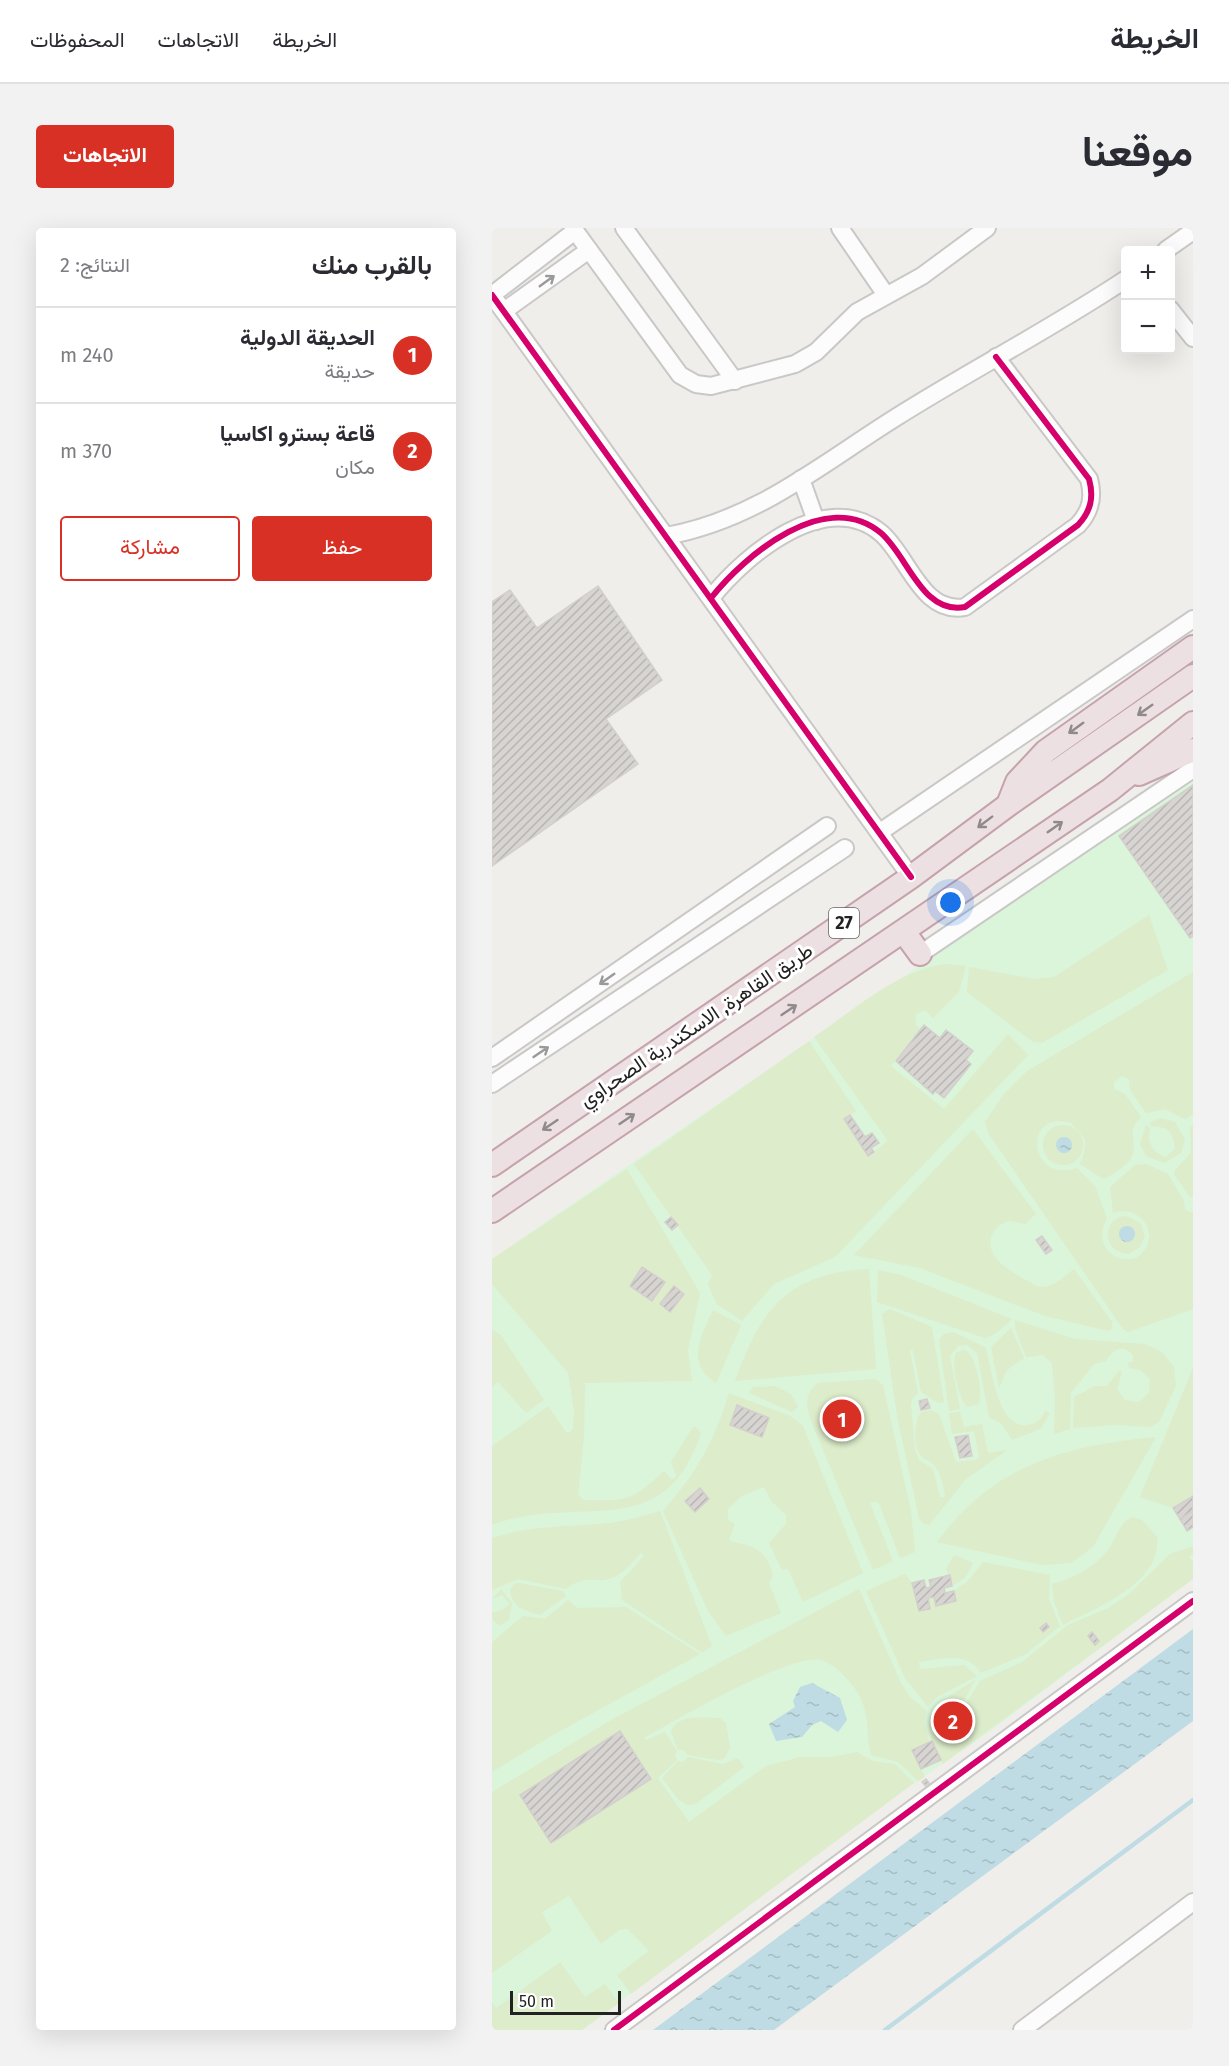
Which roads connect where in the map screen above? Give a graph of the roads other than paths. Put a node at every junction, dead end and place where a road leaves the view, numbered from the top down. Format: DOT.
graph roads {
  1 [pos="624,228"];
  2 [pos="840,228"];
  3 [pos="987,228"];
  4 [pos="574,230"];
  5 [pos="1193,231"];
  6 [pos="1172,246"];
  7 [pos="589,250"];
  8 [pos="1121,282"];
  9 [pos="492,295"];
  10 [pos="886,295"];
  11 [pos="504,311"];
  12 [pos="1175,315"];
  13 [pos="1193,338"];
  14 [pos="996,357"];
  15 [pos="735,381"];
  16 [pos="801,479"];
  17 [pos="816,521"];
  18 [pos="666,536"];
  19 [pos="711,598"];
  20 [pos="1193,619"];
  21 [pos="1193,647"];
  22 [pos="1193,676"];
  23 [pos="1193,723"];
  24 [pos="1193,750"];
  25 [pos="1193,769"];
  26 [pos="1126,778"];
  27 [pos="1008,805"];
  28 [pos="827,826"];
  29 [pos="880,832"];
  30 [pos="845,848"];
  31 [pos="911,877"];
  32 [pos="904,932"];
  33 [pos="920,954"];
  34 [pos="492,1058"];
  35 [pos="492,1084"];
  36 [pos="492,1165"];
  37 [pos="492,1211"];
  38 [pos="1193,1601"];
  39 [pos="1193,1902"];
  40 [pos="614,2030"];
  41 [pos="1022,2030"];
  1 -- 15 [label="street"];
  2 -- 10 [label="street"];
  3 -- 10 [label="street"];
  4 -- 7 [label="street"];
  4 -- 9 [label="street"];
  5 -- 6 [label="street"];
  11 -- 7 [label="street, one-way"];
  7 -- 15 [label="street"];
  8 -- 14 [label="street"];
  9 -- 11 [label="street"];
  10 -- 15 [label="street"];
  11 -- 18 [label="street"];
  12 -- 13 [label="street"];
  14 -- 16 [label="street"];
  14 -- 17 [label="street"];
  16 -- 17 [label="street"];
  16 -- 18 [label="street"];
  17 -- 19 [label="street"];
  18 -- 19 [label="street"];
  19 -- 29 [label="street"];
  20 -- 29 [label="street"];
  21 -- 27 [label="highway, one-way"];
  22 -- 27 [label="highway, طريق القاهرة, الاسكندرية الصحراوي / 27, one-way"];
  23 -- 26 [label="highway, طريق القاهرة, الاسكندرية الصحراوي / 27"];
  24 -- 26 [label="highway"];
  25 -- 33 [label="street"];
  32 -- 26 [label="highway, طريق القاهرة, الاسكندرية الصحراوي / 27, one-way"];
  27 -- 31 [label="highway, طريق القاهرة, الاسكندرية الصحراوي / 27, one-way"];
  28 -- 34 [label="street, one-way"];
  29 -- 31 [label="street"];
  35 -- 30 [label="street, one-way"];
  31 -- 36 [label="highway, طريق القاهرة, الاسكندرية الصحراوي / 27, one-way"];
  32 -- 33 [label="highway"];
  37 -- 32 [label="highway, طريق القاهرة, الاسكندرية الصحراوي / 27, one-way"];
  38 -- 40 [label="street"];
  39 -- 41 [label="street"];
}
